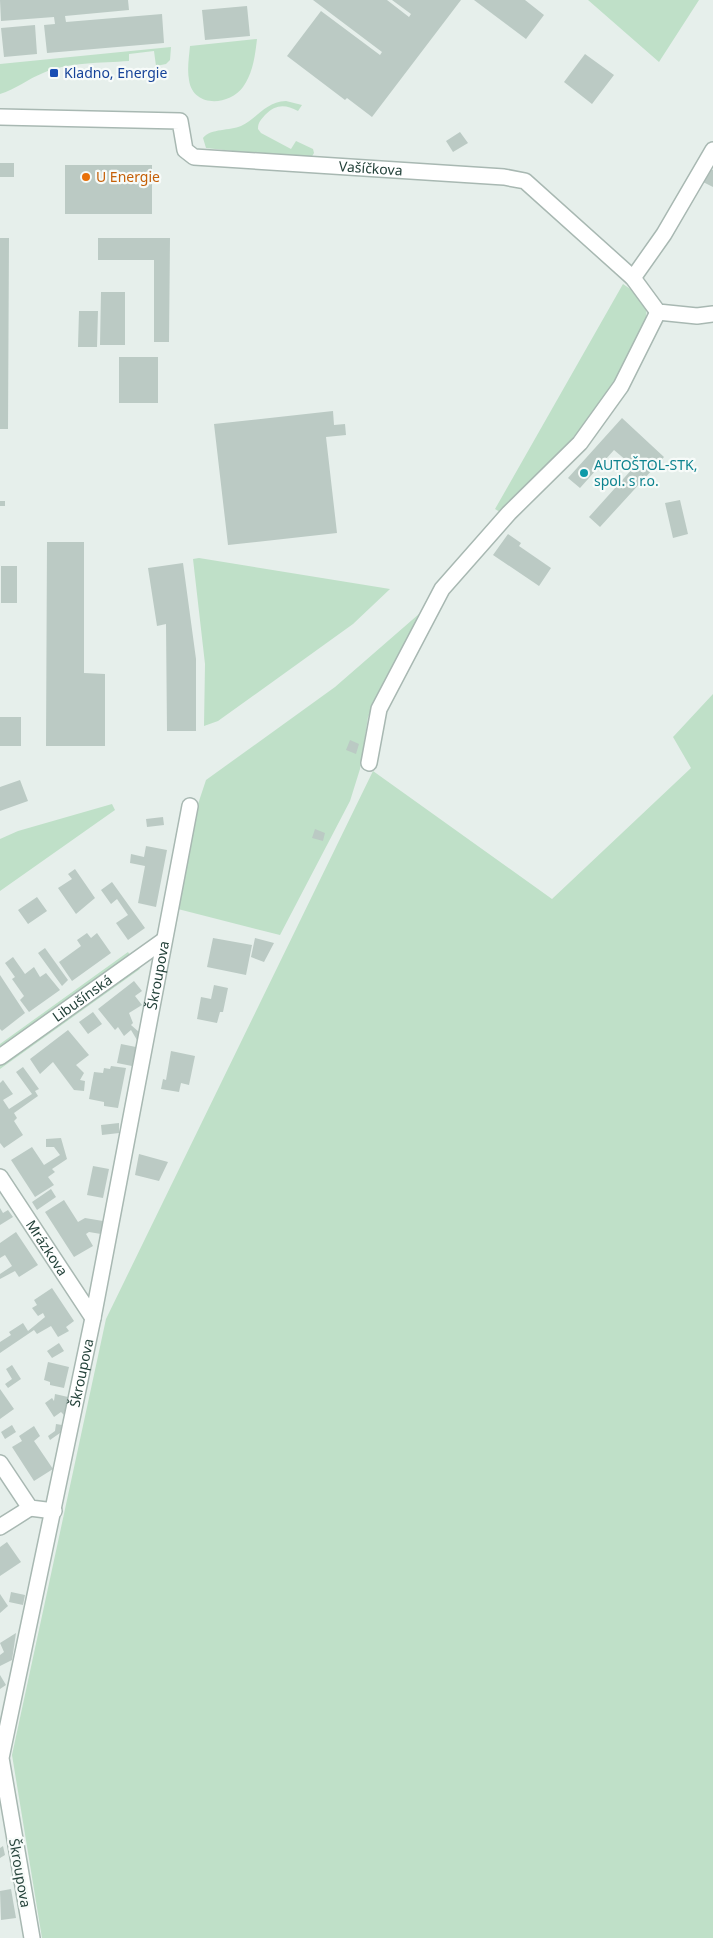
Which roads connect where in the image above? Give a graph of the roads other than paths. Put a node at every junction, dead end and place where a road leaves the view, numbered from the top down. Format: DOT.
graph roads {
  1 [pos="0,117"];
  2 [pos="713,150"];
  3 [pos="633,278"];
  4 [pos="658,312"];
  5 [pos="713,314"];
  6 [pos="370,763"];
  7 [pos="190,806"];
  8 [pos="164,940"];
  9 [pos="0,1057"];
  10 [pos="0,1177"];
  11 [pos="93,1318"];
  12 [pos="0,1463"];
  13 [pos="30,1508"];
  14 [pos="54,1512"];
  15 [pos="0,1527"];
  16 [pos="0,1757"];
  17 [pos="32,1938"];
  1 -- 3 [label="street, Vašíčkova"];
  2 -- 3 [label="street"];
  3 -- 4 [label="street, Vašíčkova"];
  4 -- 5 [label="street"];
  4 -- 6 [label="street"];
  7 -- 8 [label="street, Škroupova"];
  8 -- 9 [label="street, Libušínská"];
  8 -- 11 [label="street, Škroupova"];
  10 -- 11 [label="street, Mrázkova"];
  11 -- 14 [label="street, Škroupova"];
  12 -- 13 [label="street"];
  13 -- 14 [label="street"];
  13 -- 15 [label="street"];
  14 -- 16 [label="street, Škroupova"];
  16 -- 17 [label="street, Škroupova"];
}
